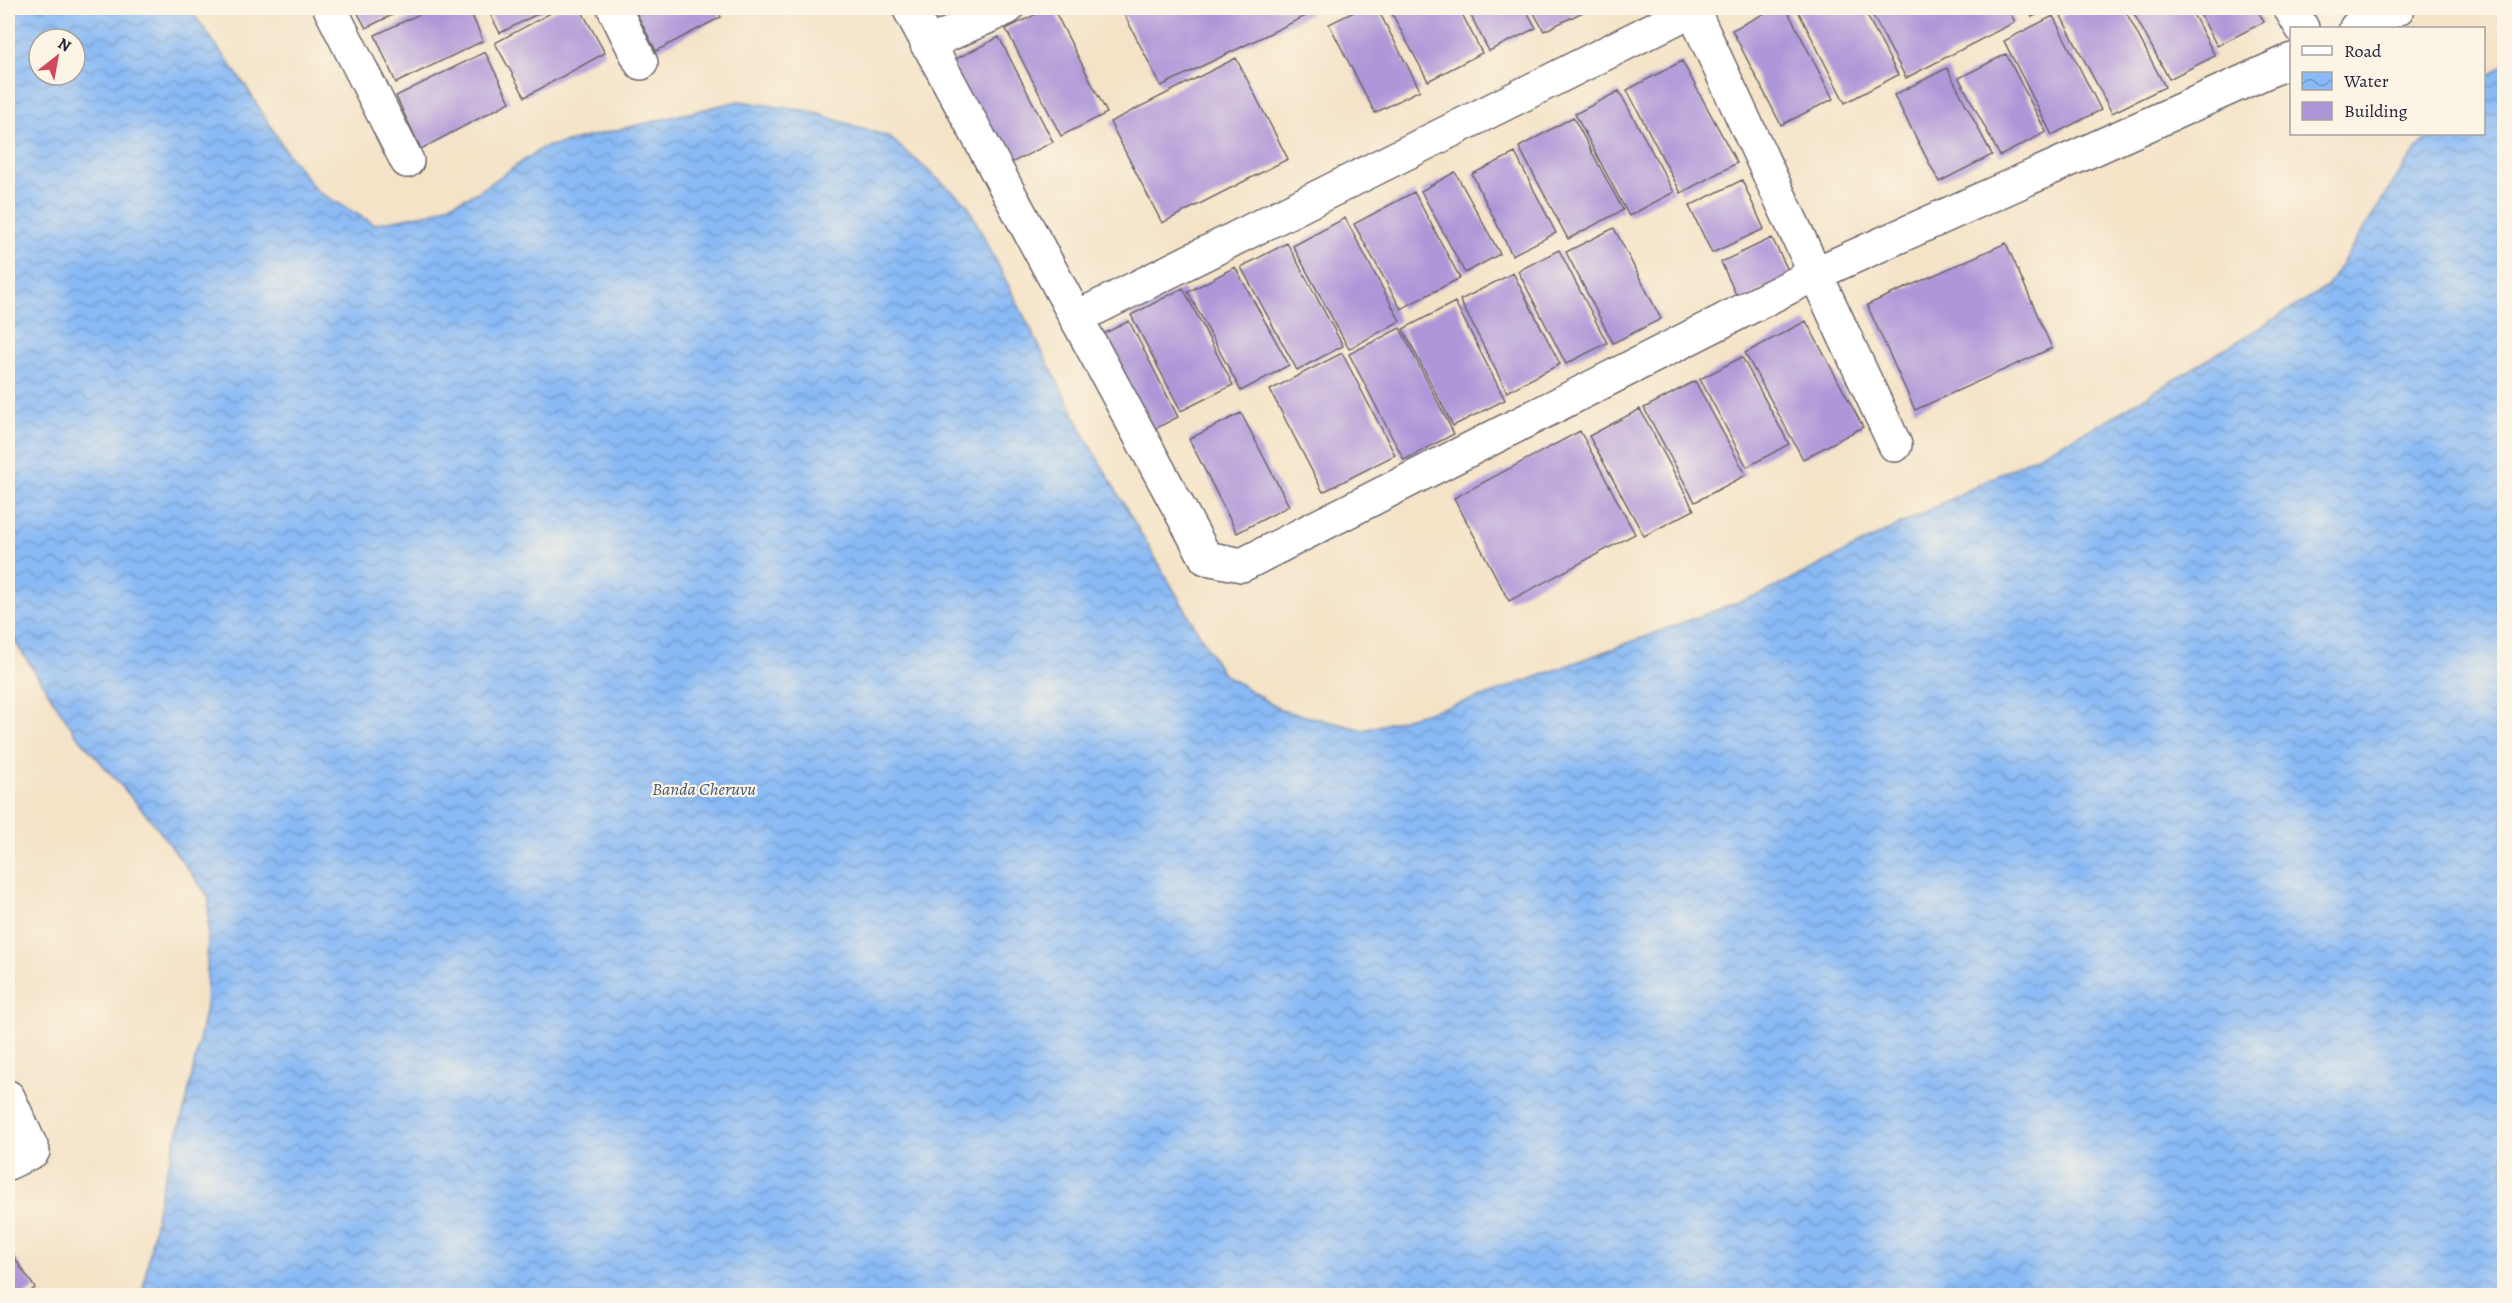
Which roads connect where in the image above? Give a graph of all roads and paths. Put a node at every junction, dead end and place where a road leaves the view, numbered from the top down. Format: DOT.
graph roads {
  1 [pos="330,8"];
  2 [pos="614,8"];
  3 [pos="909,8"];
  4 [pos="1007,8"];
  5 [pos="1693,8"];
  6 [pos="2290,8"];
  7 [pos="2397,8"];
  8 [pos="2301,27"];
  9 [pos="2358,27"];
  10 [pos="927,44"];
  11 [pos="2290,61"];
  12 [pos="641,63"];
  13 [pos="407,161"];
  14 [pos="1815,274"];
  15 [pos="1076,318"];
  16 [pos="1895,445"];
  17 [pos="8,1097"];
  18 [pos="8,1163"];
  1 -- 13 [label="street"];
  2 -- 12 [label="street"];
  3 -- 10 [label="street"];
  4 -- 10 [label="street"];
  5 -- 14 [label="street"];
  5 -- 15 [label="street"];
  6 -- 8 [label="street"];
  7 -- 9 [label="street"];
  10 -- 15 [label="street"];
  11 -- 14 [label="street"];
  14 -- 15 [label="street"];
  14 -- 16 [label="street"];
  17 -- 18 [label="street"];
}
